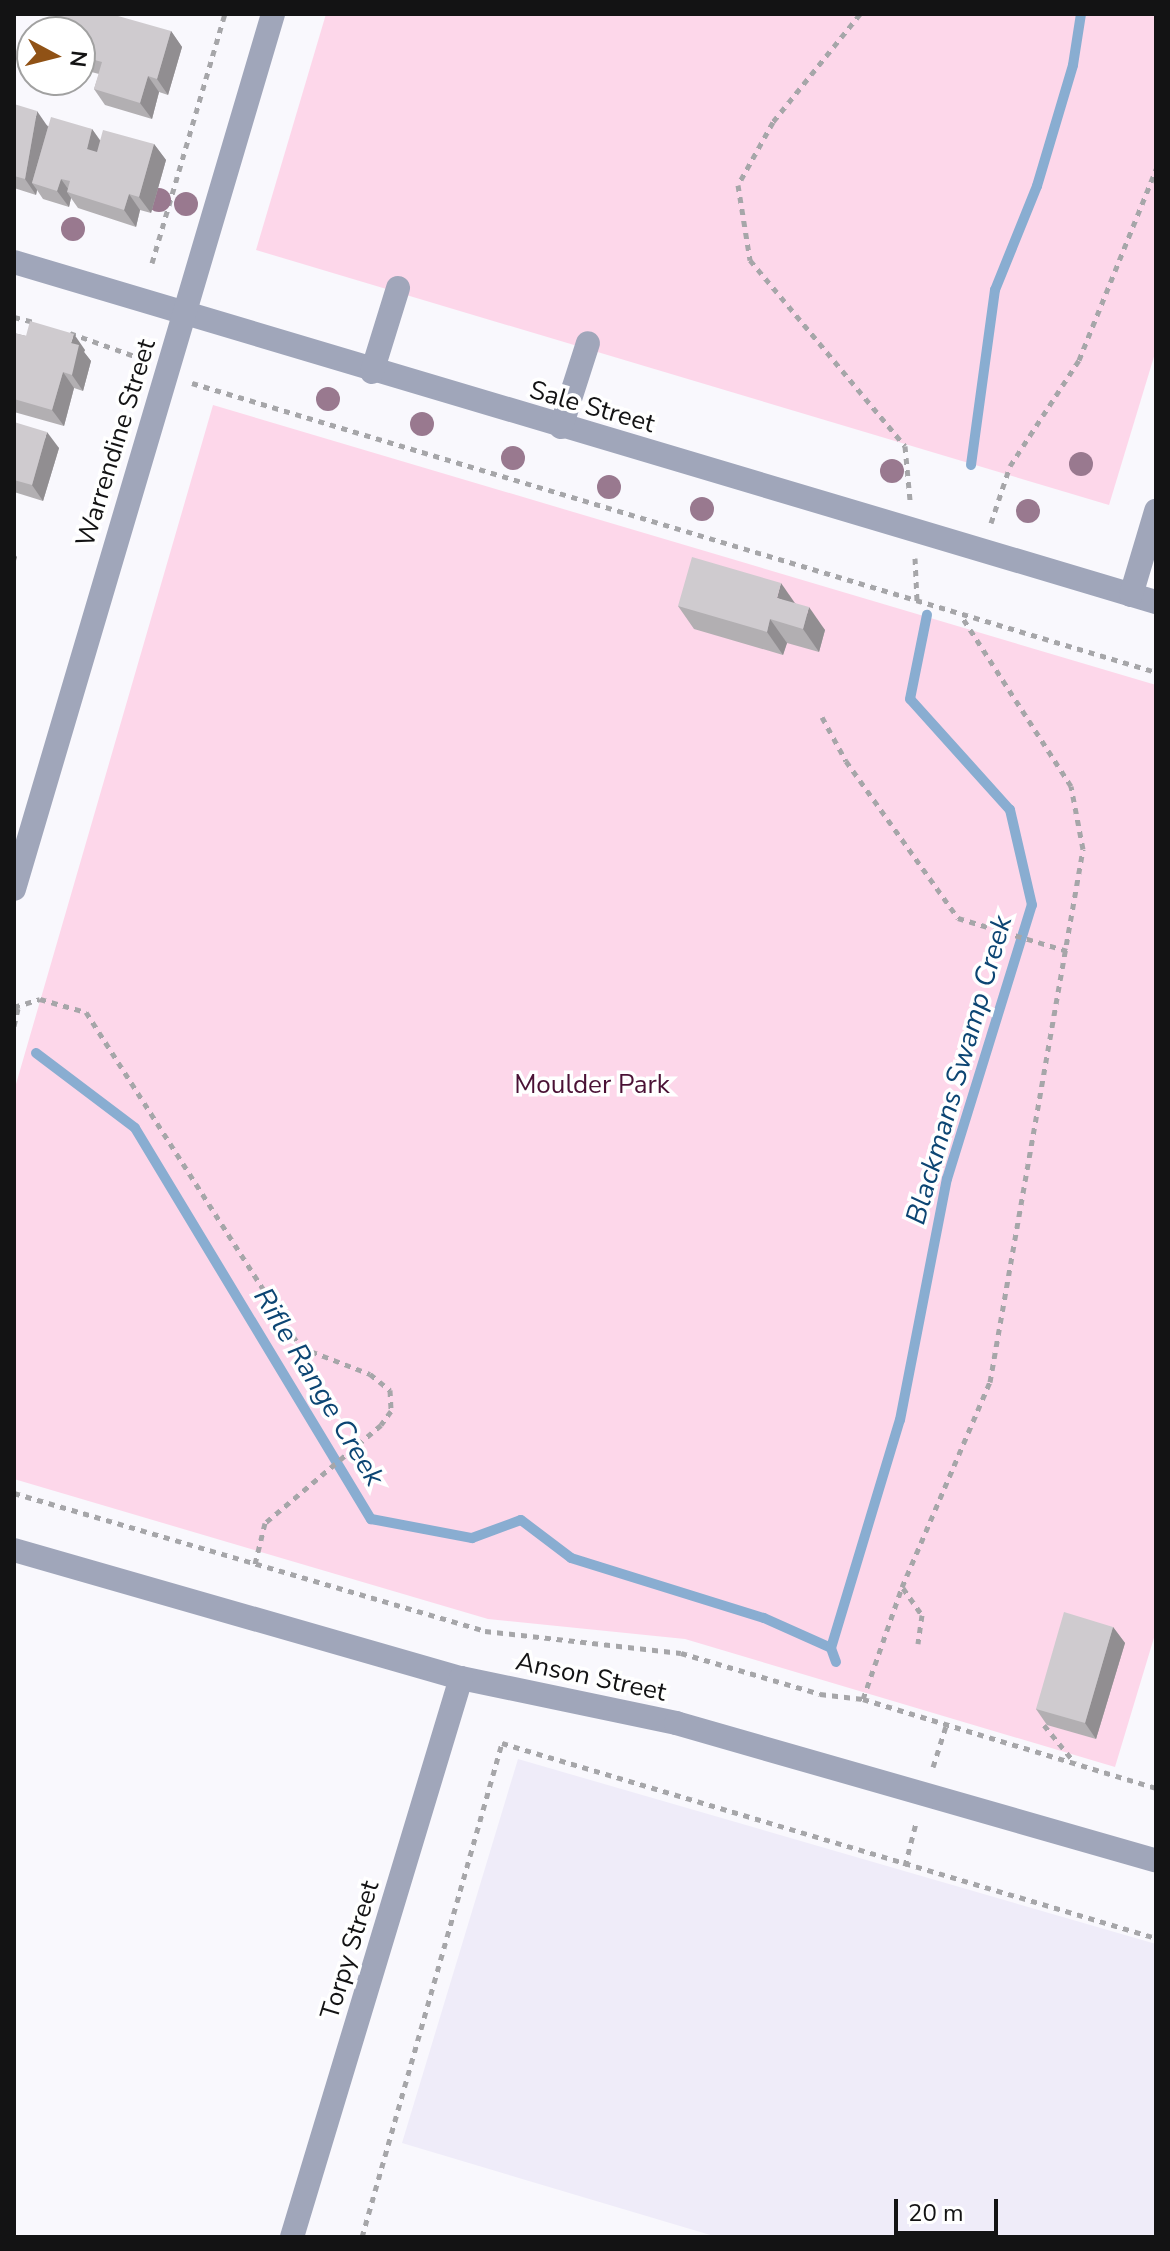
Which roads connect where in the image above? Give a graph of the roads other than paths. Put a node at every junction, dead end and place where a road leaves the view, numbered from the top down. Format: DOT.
graph roads {
  1 [pos="273,14"];
  2 [pos="14,262"];
  3 [pos="398,288"];
  4 [pos="185,311"];
  5 [pos="588,343"];
  6 [pos="372,372"];
  7 [pos="561,427"];
  8 [pos="1156,511"];
  9 [pos="1131,595"];
  10 [pos="1156,602"];
  11 [pos="14,889"];
  12 [pos="14,1550"];
  13 [pos="461,1678"];
  14 [pos="1156,1861"];
  15 [pos="292,2237"];
  1 -- 4 [label="street, Warrendine Street"];
  2 -- 4 [label="street, Sale Street"];
  3 -- 6 [label="street"];
  4 -- 6 [label="street, Sale Street"];
  4 -- 11 [label="street, Warrendine Street"];
  5 -- 7 [label="street"];
  6 -- 7 [label="street, Sale Street"];
  7 -- 9 [label="street, Sale Street"];
  8 -- 9 [label="street"];
  9 -- 10 [label="street, Sale Street"];
  12 -- 13 [label="street, Anson Street"];
  13 -- 14 [label="street, Anson Street"];
  13 -- 15 [label="street, Torpy Street"];
}
